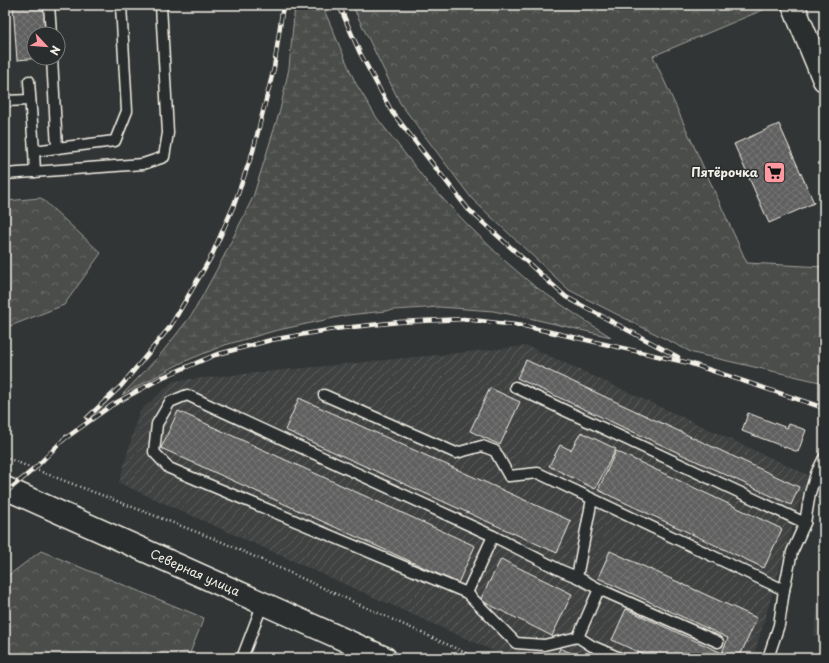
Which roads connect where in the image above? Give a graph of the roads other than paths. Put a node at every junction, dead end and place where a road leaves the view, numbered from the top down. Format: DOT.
graph roads {
  1 [pos="49,5"];
  2 [pos="121,5"];
  3 [pos="161,5"];
  4 [pos="793,5"];
  5 [pos="50,26"];
  6 [pos="52,66"];
  7 [pos="824,80"];
  8 [pos="29,81"];
  9 [pos="30,100"];
  10 [pos="5,101"];
  11 [pos="57,148"];
  12 [pos="34,150"];
  13 [pos="35,172"];
  14 [pos="5,174"];
  15 [pos="515,387"];
  16 [pos="324,395"];
  17 [pos="824,458"];
  18 [pos="5,488"];
  19 [pos="592,499"];
  20 [pos="805,523"];
  21 [pos="493,536"];
  22 [pos="577,577"];
  23 [pos="599,589"];
  24 [pos="784,590"];
  25 [pos="467,593"];
  26 [pos="263,603"];
  27 [pos="578,637"];
  28 [pos="718,642"];
  29 [pos="242,658"];
  30 [pos="385,658"];
  31 [pos="620,658"];
  32 [pos="768,658"];
  1 -- 5 [label="lane"];
  2 -- 11 [label="lane"];
  3 -- 13 [label="lane"];
  4 -- 7 [label="street"];
  6 -- 11 [label="lane"];
  8 -- 9 [label="lane"];
  9 -- 10 [label="lane"];
  9 -- 12 [label="lane"];
  11 -- 12 [label="lane"];
  12 -- 13 [label="lane"];
  13 -- 14 [label="lane"];
  15 -- 20 [label="lane"];
  16 -- 19 [label="lane"];
  17 -- 20 [label="lane"];
  18 -- 26 [label="street, Северная улица"];
  19 -- 22 [label="lane"];
  19 -- 24 [label="lane"];
  20 -- 24 [label="lane"];
  21 -- 22 [label="lane"];
  21 -- 25 [label="lane"];
  21 -- 25 [label="lane"];
  22 -- 23 [label="lane"];
  23 -- 27 [label="lane"];
  23 -- 28 [label="lane"];
  24 -- 32 [label="lane"];
  25 -- 27 [label="lane"];
  26 -- 29 [label="lane"];
  26 -- 30 [label="street, Северная улица"];
  27 -- 31 [label="lane"];
}
